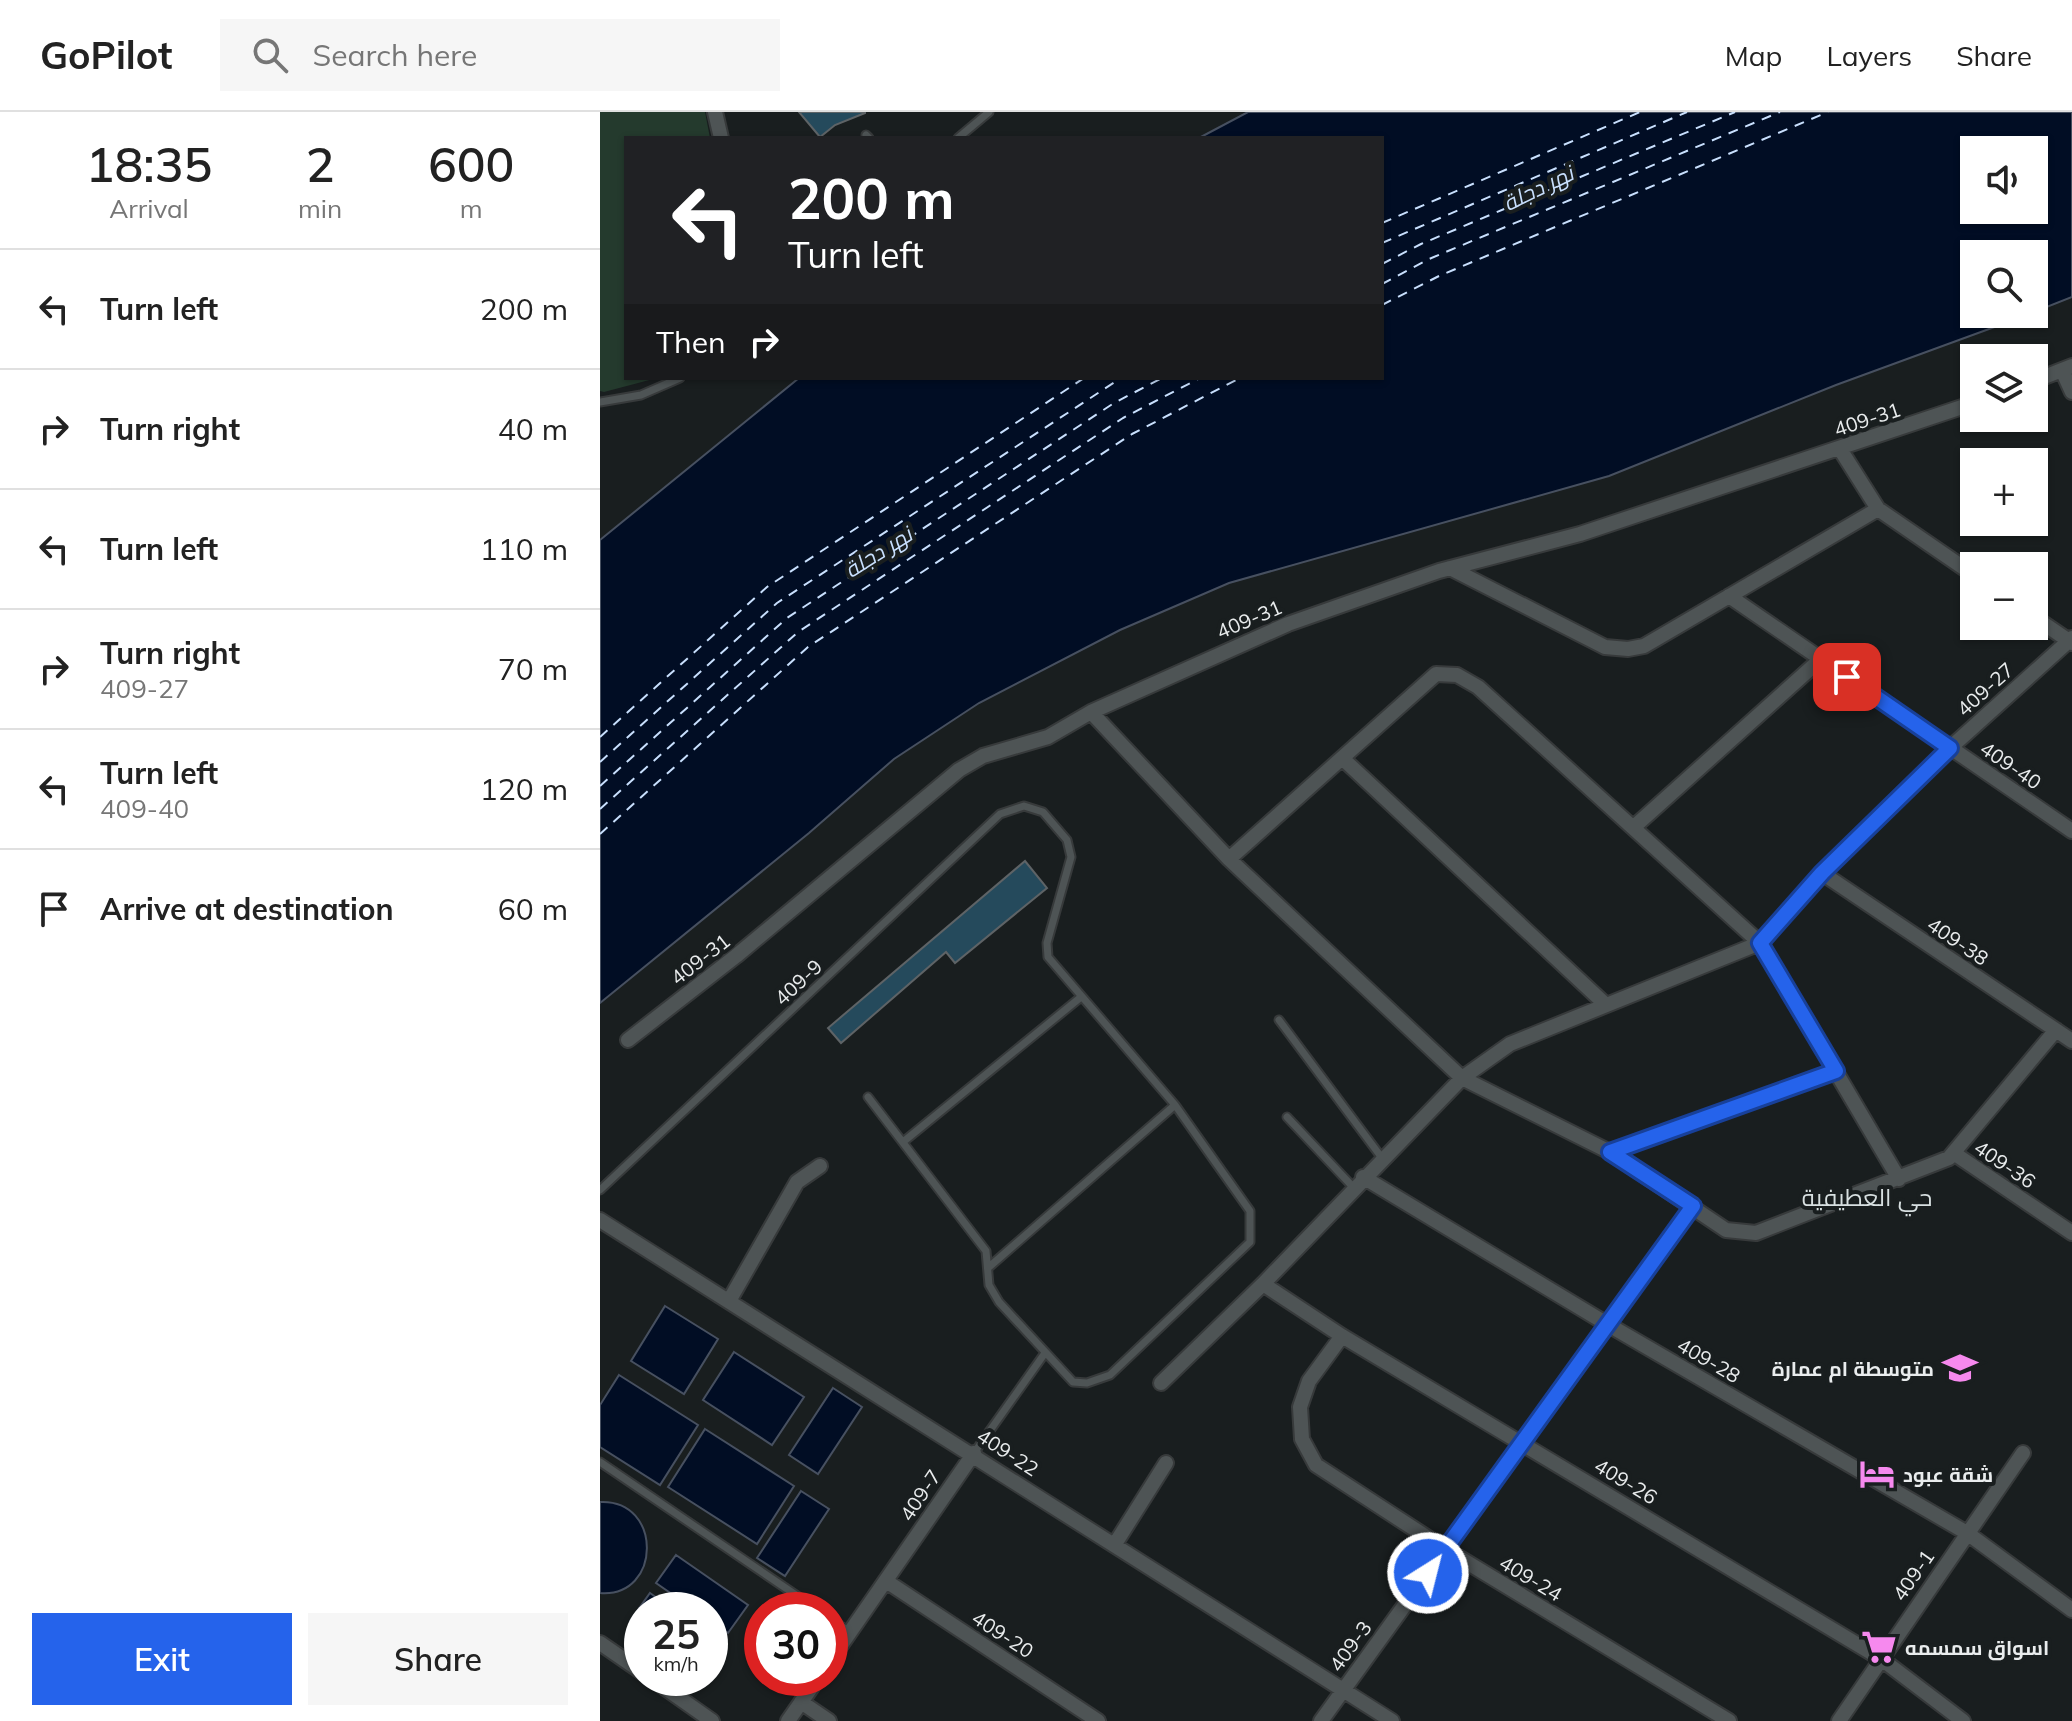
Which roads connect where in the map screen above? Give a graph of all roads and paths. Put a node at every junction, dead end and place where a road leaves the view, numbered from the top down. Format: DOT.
graph roads {
  1 [pos="715,112"];
  2 [pos="989,112"];
  3 [pos="978,115"];
  4 [pos="721,136"];
  5 [pos="960,136"];
  6 [pos="2067,368"];
  7 [pos="2048,375"];
  8 [pos="675,380"];
  9 [pos="2072,392"];
  10 [pos="600,402"];
  11 [pos="1960,408"];
  12 [pos="1840,449"];
  13 [pos="1878,509"];
  14 [pos="1960,565"];
  15 [pos="1450,568"];
  16 [pos="1729,596"];
  17 [pos="2048,626"];
  18 [pos="2071,641"];
  19 [pos="1821,659"];
  20 [pos="1091,712"];
  21 [pos="1950,748"];
  22 [pos="1342,758"];
  23 [pos="1635,826"];
  24 [pos="2072,831"];
  25 [pos="1229,859"];
  26 [pos="1822,873"];
  27 [pos="1760,943"];
  28 [pos="1081,997"];
  29 [pos="1605,1004"];
  30 [pos="1279,1020"];
  31 [pos="2056,1030"];
  32 [pos="628,1040"];
  33 [pos="2072,1041"];
  34 [pos="1836,1071"];
  35 [pos="1462,1078"];
  36 [pos="868,1097"];
  37 [pos="1175,1105"];
  38 [pos="1287,1117"];
  39 [pos="903,1142"];
  40 [pos="1610,1152"];
  41 [pos="1955,1154"];
  42 [pos="1382,1158"];
  43 [pos="820,1166"];
  44 [pos="1899,1179"];
  45 [pos="1358,1182"];
  46 [pos="600,1190"];
  47 [pos="1693,1206"];
  48 [pos="600,1220"];
  49 [pos="2072,1233"];
  50 [pos="989,1267"];
  51 [pos="1263,1284"];
  52 [pos="729,1301"];
  53 [pos="1607,1324"];
  54 [pos="1342,1336"];
  55 [pos="1045,1353"];
  56 [pos="1161,1383"];
  57 [pos="1523,1442"];
  58 [pos="974,1453"];
  59 [pos="2023,1453"];
  60 [pos="600,1462"];
  61 [pos="1166,1463"];
  62 [pos="1967,1533"];
  63 [pos="1115,1544"];
  64 [pos="1445,1549"];
  65 [pos="886,1581"];
  66 [pos="791,1592"];
  67 [pos="2072,1610"];
  68 [pos="850,1632"];
  69 [pos="848,1635"];
  70 [pos="600,1643"];
  71 [pos="1880,1658"];
  72 [pos="624,1660"];
  73 [pos="1343,1690"];
  74 [pos="677,1696"];
  75 [pos="805,1696"];
  76 [pos="801,1702"];
  77 [pos="712,1721"];
  78 [pos="788,1721"];
  79 [pos="829,1721"];
  80 [pos="1098,1721"];
  81 [pos="1321,1721"];
  82 [pos="1392,1721"];
  83 [pos="1729,1721"];
  84 [pos="1839,1721"];
  85 [pos="1963,1721"];
  1 -- 4 [label="street"];
  2 -- 3 [label="lane"];
  3 -- 5 [label="lane"];
  6 -- 7 [label="street"];
  6 -- 9 [label="street"];
  8 -- 10 [label="lane"];
  11 -- 12 [label="street, 409-31"];
  12 -- 13 [label="street"];
  12 -- 15 [label="street, 409-31"];
  13 -- 14 [label="street"];
  13 -- 16 [label="street"];
  15 -- 16 [label="street"];
  15 -- 20 [label="street, 409-31"];
  16 -- 19 [label="street, 409-40"];
  17 -- 18 [label="street"];
  18 -- 21 [label="street, 409-27"];
  19 -- 21 [label="street, 409-40"];
  19 -- 23 [label="street"];
  20 -- 25 [label="street"];
  20 -- 32 [label="street, 409-31"];
  21 -- 24 [label="street, 409-40"];
  21 -- 26 [label="street, 409-27"];
  22 -- 23 [label="street"];
  22 -- 25 [label="street"];
  22 -- 29 [label="street"];
  23 -- 27 [label="street"];
  25 -- 35 [label="street"];
  26 -- 27 [label="street, 409-27"];
  26 -- 31 [label="street, 409-38"];
  27 -- 29 [label="street"];
  27 -- 34 [label="street"];
  28 -- 37 [label="lane"];
  28 -- 39 [label="lane"];
  28 -- 46 [label="lane, 409-9"];
  29 -- 35 [label="street"];
  30 -- 42 [label="lane"];
  31 -- 33 [label="street, 409-38"];
  31 -- 41 [label="street"];
  34 -- 40 [label="street"];
  34 -- 44 [label="street"];
  35 -- 40 [label="street"];
  35 -- 42 [label="street"];
  36 -- 39 [label="lane"];
  37 -- 50 [label="lane"];
  37 -- 55 [label="lane"];
  38 -- 45 [label="lane"];
  39 -- 50 [label="lane"];
  40 -- 47 [label="street"];
  41 -- 44 [label="street"];
  41 -- 49 [label="street, 409-36"];
  42 -- 45 [label="street"];
  43 -- 52 [label="street"];
  44 -- 47 [label="street"];
  45 -- 51 [label="street"];
  45 -- 53 [label="street, 409-28"];
  47 -- 53 [label="street, 409-3"];
  48 -- 52 [label="street, 409-22"];
  50 -- 55 [label="lane"];
  51 -- 54 [label="street, 409-26"];
  51 -- 56 [label="street"];
  52 -- 58 [label="street, 409-22"];
  53 -- 57 [label="street, 409-3"];
  53 -- 62 [label="street, 409-28"];
  54 -- 57 [label="street, 409-26"];
  54 -- 64 [label="street, 409-24"];
  55 -- 58 [label="lane, 409-7"];
  57 -- 64 [label="street, 409-3"];
  57 -- 71 [label="street, 409-26"];
  58 -- 63 [label="street, 409-22"];
  58 -- 65 [label="street, 409-7"];
  59 -- 62 [label="street, 409-1"];
  60 -- 66 [label="lane"];
  61 -- 63 [label="street"];
  62 -- 67 [label="street, 409-28"];
  62 -- 71 [label="street, 409-1"];
  63 -- 73 [label="street, 409-22"];
  64 -- 73 [label="street, 409-3"];
  64 -- 83 [label="street, 409-24"];
  65 -- 68 [label="street, 409-7"];
  65 -- 80 [label="street, 409-20"];
  68 -- 69 [label="street, 409-7"];
  70 -- 72 [label="street"];
  71 -- 84 [label="street, 409-1"];
  71 -- 85 [label="street, 409-26"];
  73 -- 81 [label="street, 409-3"];
  73 -- 82 [label="street, 409-22"];
  74 -- 77 [label="street"];
  75 -- 76 [label="street"];
  76 -- 78 [label="street"];
  76 -- 79 [label="street"];
}
